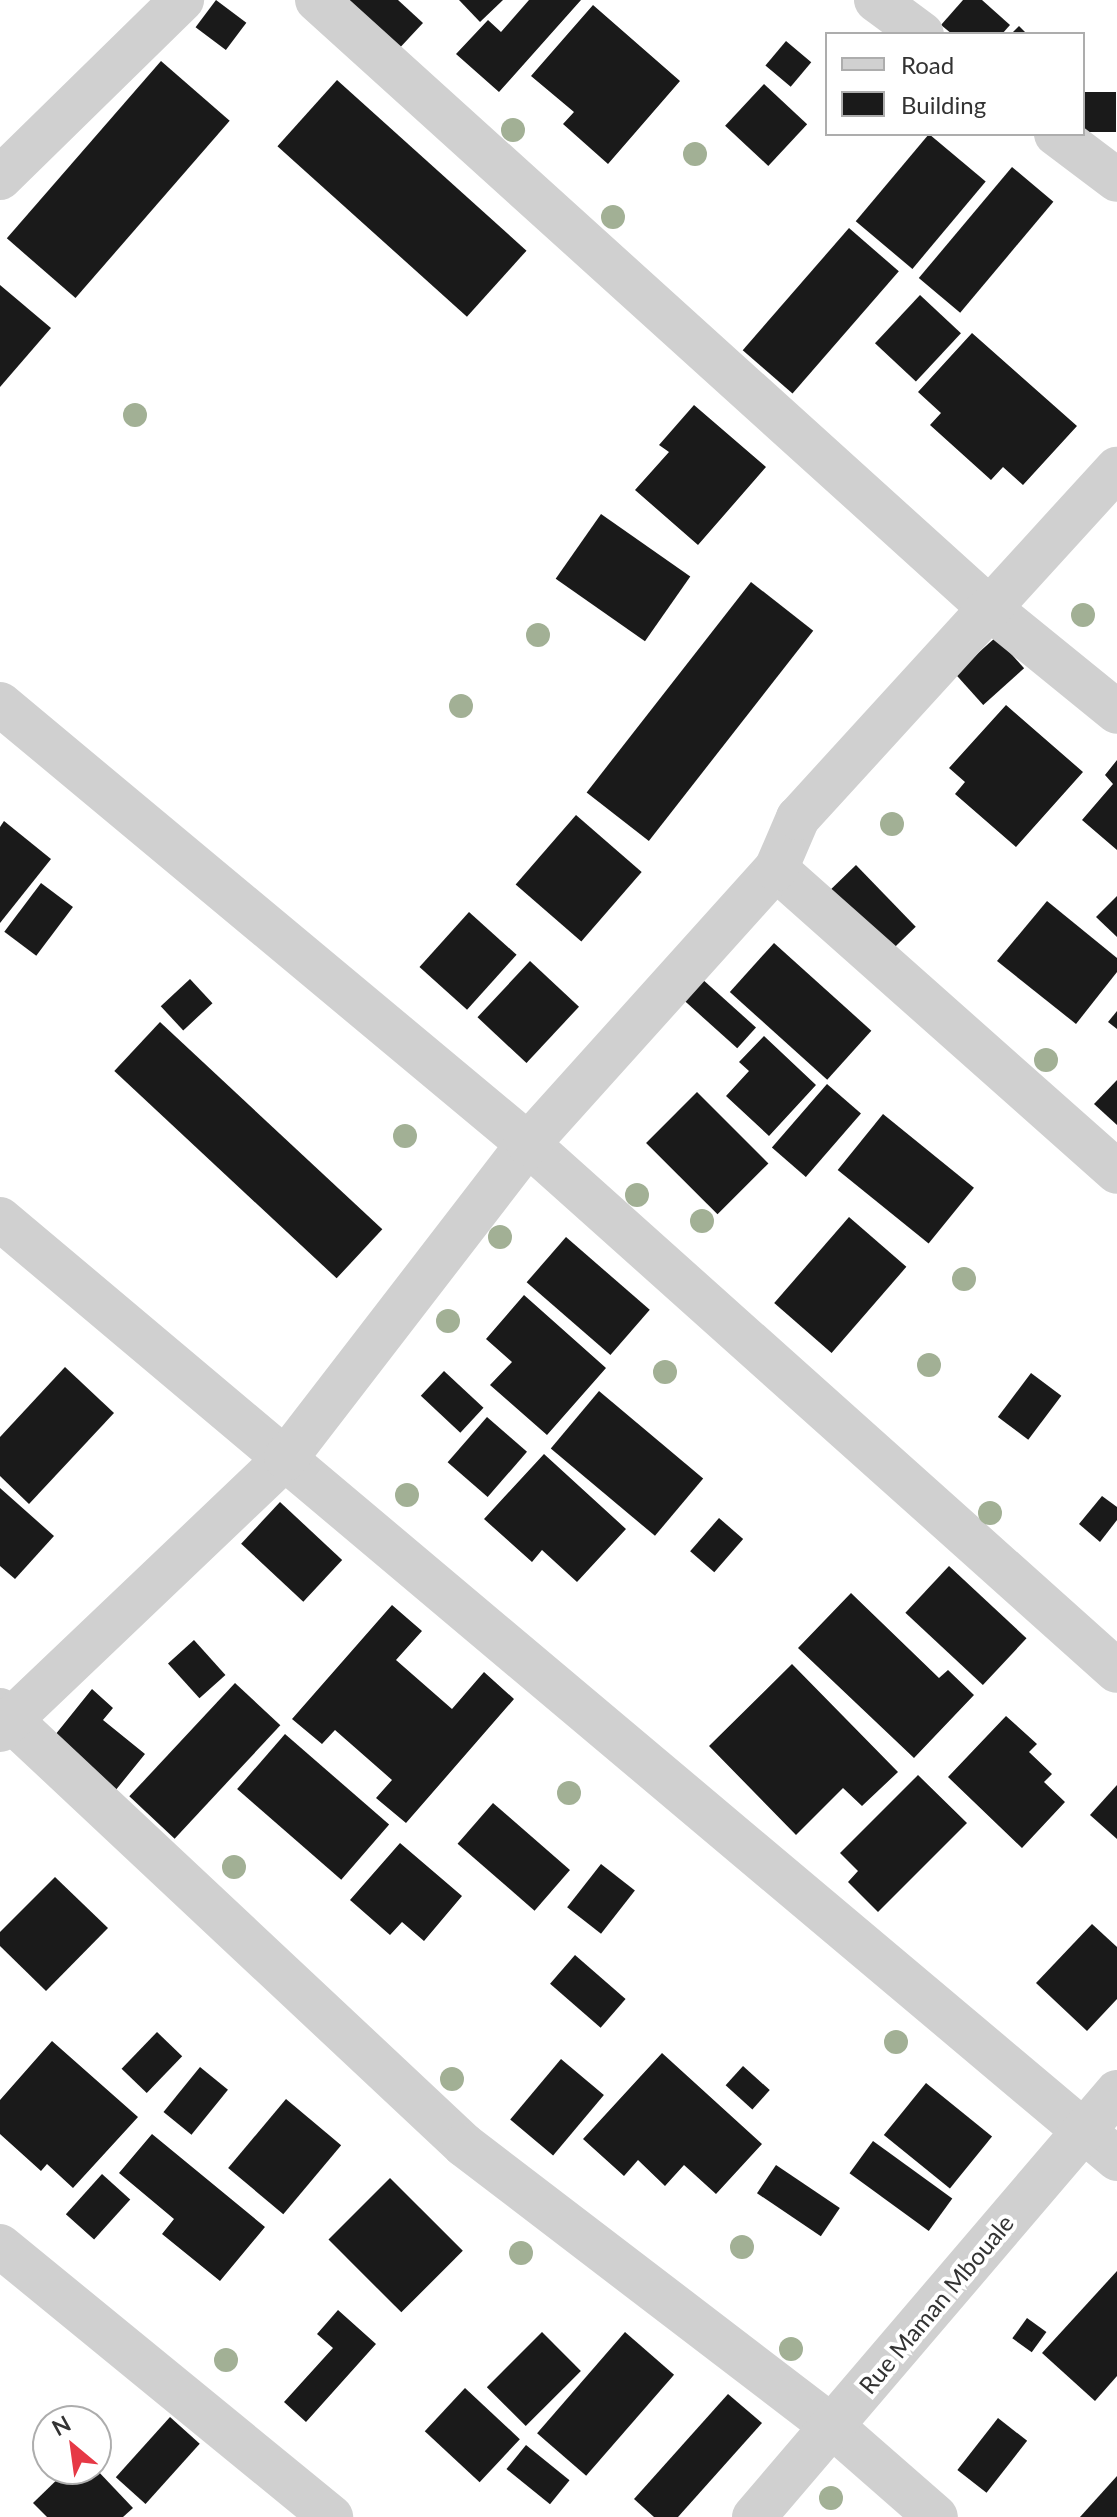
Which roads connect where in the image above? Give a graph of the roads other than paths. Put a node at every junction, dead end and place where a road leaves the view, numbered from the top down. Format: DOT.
graph roads {
  1 [pos="182,0"];
  2 [pos="317,0"];
  3 [pos="876,0"];
  4 [pos="919,32"];
  5 [pos="1059,136"];
  6 [pos="0,178"];
  7 [pos="1117,180"];
  8 [pos="1117,469"];
  9 [pos="988,607"];
  10 [pos="0,704"];
  11 [pos="1117,712"];
  12 [pos="776,869"];
  13 [pos="528,1144"];
  14 [pos="1117,1172"];
  15 [pos="0,1219"];
  16 [pos="286,1458"];
  17 [pos="1117,1671"];
  18 [pos="3,1719"];
  19 [pos="1117,2092"];
  20 [pos="1084,2130"];
  21 [pos="1117,2159"];
  22 [pos="0,2246"];
  23 [pos="832,2426"];
  24 [pos="331,2517"];
  25 [pos="754,2517"];
  26 [pos="936,2517"];
  1 -- 6 [label="street"];
  2 -- 9 [label="street"];
  3 -- 4 [label="street"];
  5 -- 7 [label="street"];
  8 -- 9 [label="street"];
  9 -- 11 [label="street"];
  9 -- 12 [label="street"];
  10 -- 13 [label="street"];
  12 -- 13 [label="street"];
  12 -- 14 [label="street"];
  13 -- 16 [label="street"];
  13 -- 17 [label="street"];
  15 -- 16 [label="street"];
  16 -- 18 [label="street"];
  16 -- 20 [label="street"];
  18 -- 23 [label="street"];
  19 -- 20 [label="street, Rue Maman Mbouale"];
  20 -- 21 [label="street"];
  20 -- 23 [label="street, Rue Maman Mbouale"];
  22 -- 24 [label="street"];
  23 -- 25 [label="street, Rue Maman Mbouale"];
  23 -- 26 [label="street"];
}
